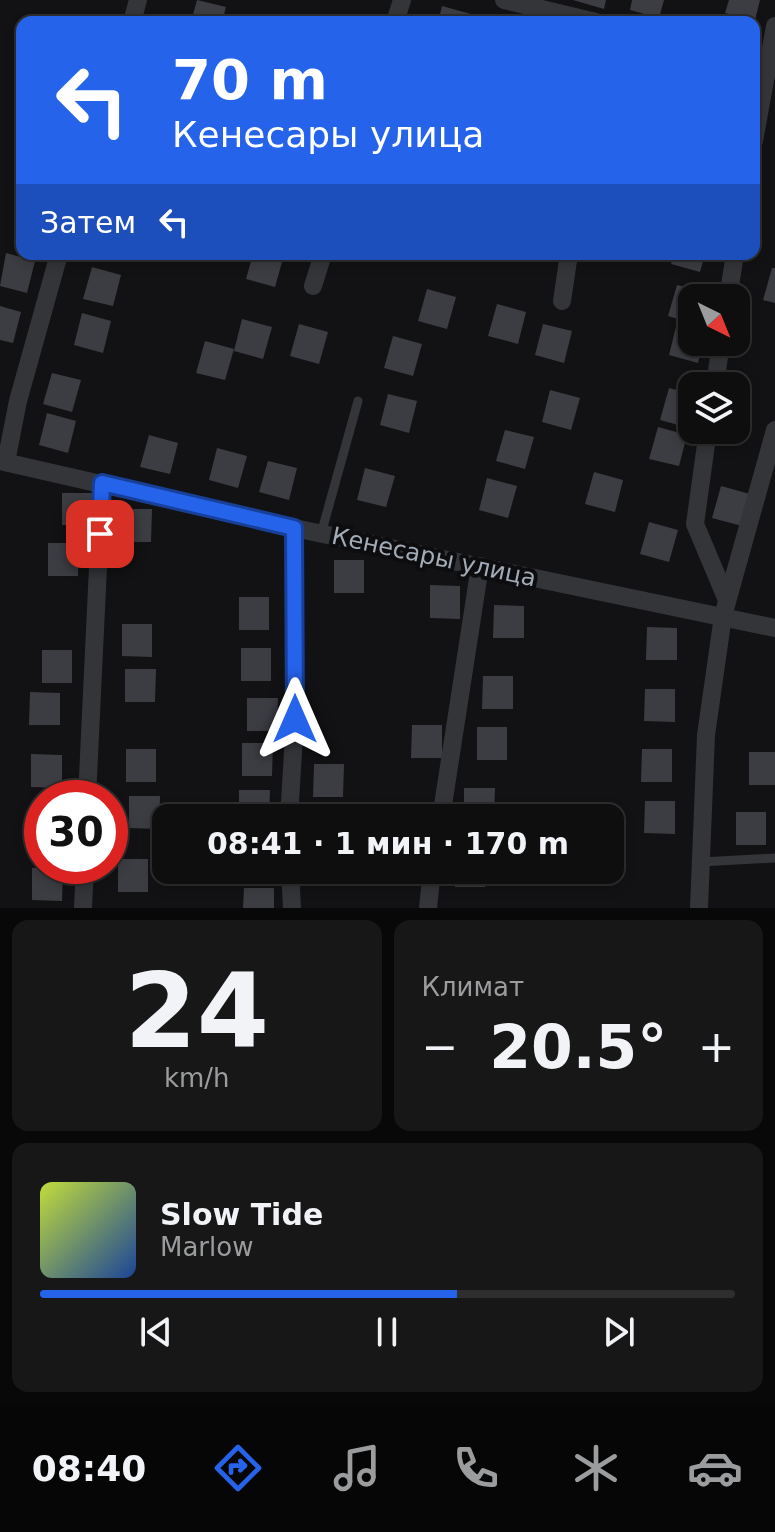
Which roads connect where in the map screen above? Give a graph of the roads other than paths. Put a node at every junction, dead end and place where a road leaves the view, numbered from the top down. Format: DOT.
graph roads {
  1 [pos="504,0"];
  2 [pos="571,16"];
  3 [pos="775,26"];
  4 [pos="766,62"];
  5 [pos="760,102"];
  6 [pos="57,260"];
  7 [pos="321,260"];
  8 [pos="568,260"];
  9 [pos="734,260"];
  10 [pos="730,284"];
  11 [pos="313,286"];
  12 [pos="562,301"];
  13 [pos="358,401"];
  14 [pos="775,430"];
  15 [pos="706,444"];
  16 [pos="3,462"];
  17 [pos="102,483"];
  18 [pos="767,486"];
  19 [pos="294,528"];
  20 [pos="321,534"];
  21 [pos="480,566"];
  22 [pos="725,608"];
  23 [pos="775,628"];
  24 [pos="88,780"];
  25 [pos="290,804"];
  26 [pos="443,804"];
  27 [pos="775,858"];
  28 [pos="701,862"];
  29 [pos="84,884"];
  30 [pos="291,884"];
  31 [pos="431,884"];
  32 [pos="83,908"];
  33 [pos="292,908"];
  34 [pos="428,908"];
  35 [pos="699,908"];
  1 -- 2 [label="street"];
  3 -- 4 [label="street"];
  4 -- 5 [label="street"];
  6 -- 16 [label="street"];
  7 -- 11 [label="street"];
  8 -- 12 [label="street"];
  9 -- 10 [label="street"];
  13 -- 20 [label="lane"];
  14 -- 18 [label="street"];
  15 -- 22 [label="street"];
  16 -- 17 [label="street, Кенесары улица"];
  17 -- 19 [label="street, Кенесары улица"];
  17 -- 24 [label="street"];
  18 -- 22 [label="street"];
  19 -- 20 [label="street, Кенесары улица"];
  19 -- 25 [label="street"];
  20 -- 21 [label="street, Кенесары улица"];
  21 -- 22 [label="street, Кенесары улица"];
  21 -- 26 [label="street"];
  22 -- 23 [label="street, Кенесары улица"];
  22 -- 28 [label="street"];
  27 -- 28 [label="lane"];
  28 -- 35 [label="street"];
  29 -- 32 [label="street"];
  30 -- 33 [label="street"];
  31 -- 34 [label="street"];
}
